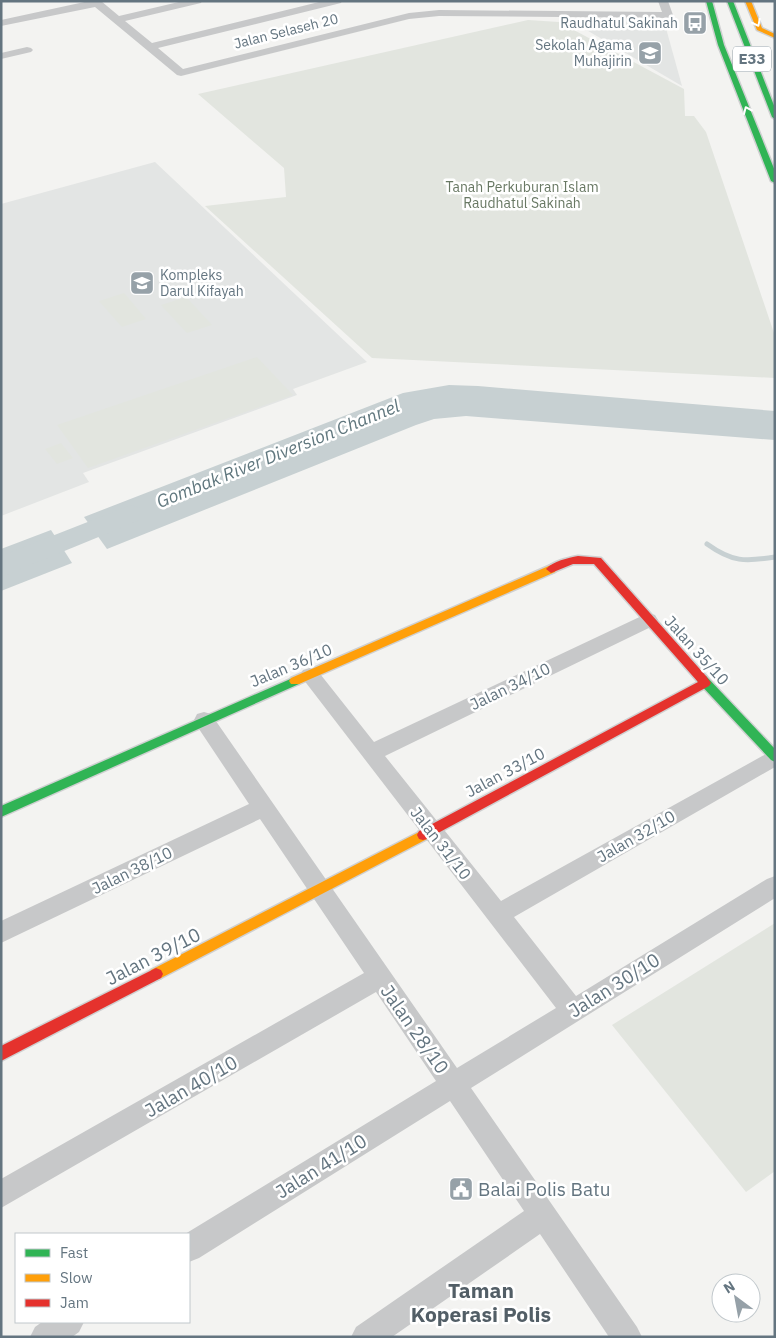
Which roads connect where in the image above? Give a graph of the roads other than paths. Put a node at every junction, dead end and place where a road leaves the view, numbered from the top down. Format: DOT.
graph roads {
  1 [pos="196,1"];
  2 [pos="337,1"];
  3 [pos="663,1"];
  4 [pos="709,1"];
  5 [pos="730,1"];
  6 [pos="748,1"];
  7 [pos="95,2"];
  8 [pos="116,20"];
  9 [pos="1,23"];
  10 [pos="706,33"];
  11 [pos="775,36"];
  12 [pos="721,45"];
  13 [pos="149,47"];
  14 [pos="27,50"];
  15 [pos="1,56"];
  16 [pos="775,117"];
  17 [pos="775,181"];
  18 [pos="597,561"];
  19 [pos="648,620"];
  20 [pos="310,674"];
  21 [pos="705,683"];
  22 [pos="204,720"];
  23 [pos="371,753"];
  24 [pos="775,757"];
  25 [pos="264,807"];
  26 [pos="1,812"];
  27 [pos="431,830"];
  28 [pos="775,886"];
  29 [pos="321,890"];
  30 [pos="498,914"];
  31 [pos="1,933"];
  32 [pos="380,977"];
  33 [pos="573,1011"];
  34 [pos="1,1054"];
  35 [pos="454,1084"];
  36 [pos="1,1194"];
  37 [pos="543,1215"];
  38 [pos="190,1247"];
  39 [pos="67,1323"];
  40 [pos="45,1337"];
  41 [pos="366,1337"];
  42 [pos="627,1337"];
  1 -- 8 [label="street"];
  2 -- 13 [label="street"];
  3 -- 13 [label="street, Jalan Selaseh 20"];
  4 -- 12 [label="main road, E33"];
  5 -- 16 [label="main road, E33"];
  6 -- 11 [label="main road, one-way"];
  7 -- 8 [label="street"];
  7 -- 9 [label="street"];
  8 -- 13 [label="street"];
  10 -- 12 [label="main road"];
  17 -- 12 [label="main road, E33, one-way"];
  14 -- 15 [label="street"];
  18 -- 19 [label="main road, Jalan 35/10"];
  18 -- 20 [label="main road, Jalan 36/10"];
  19 -- 21 [label="main road, Jalan 35/10"];
  19 -- 23 [label="street, Jalan 34/10"];
  20 -- 22 [label="main road, Jalan 36/10"];
  20 -- 23 [label="street, Jalan 31/10"];
  21 -- 24 [label="main road, Jalan 35/10"];
  21 -- 27 [label="main road, Jalan 33/10"];
  22 -- 25 [label="street, Jalan 28/10"];
  22 -- 26 [label="main road, Jalan 36/10"];
  23 -- 27 [label="street, Jalan 31/10"];
  24 -- 30 [label="street, Jalan 32/10"];
  25 -- 29 [label="street, Jalan 28/10"];
  25 -- 31 [label="street, Jalan 38/10"];
  27 -- 29 [label="main road, Jalan 33/10"];
  27 -- 30 [label="street, Jalan 31/10"];
  28 -- 33 [label="street, Jalan 30/10"];
  29 -- 32 [label="street, Jalan 28/10"];
  29 -- 34 [label="main road, Jalan 39/10"];
  30 -- 33 [label="street, Jalan 31/10"];
  32 -- 35 [label="street, Jalan 28/10"];
  32 -- 36 [label="street, Jalan 40/10"];
  33 -- 35 [label="street, Jalan 30/10"];
  35 -- 37 [label="street, Jalan 28/10"];
  35 -- 38 [label="street, Jalan 41/10"];
  37 -- 41 [label="street"];
  37 -- 42 [label="street, Jalan 28/10"];
  39 -- 40 [label="street"];
}
